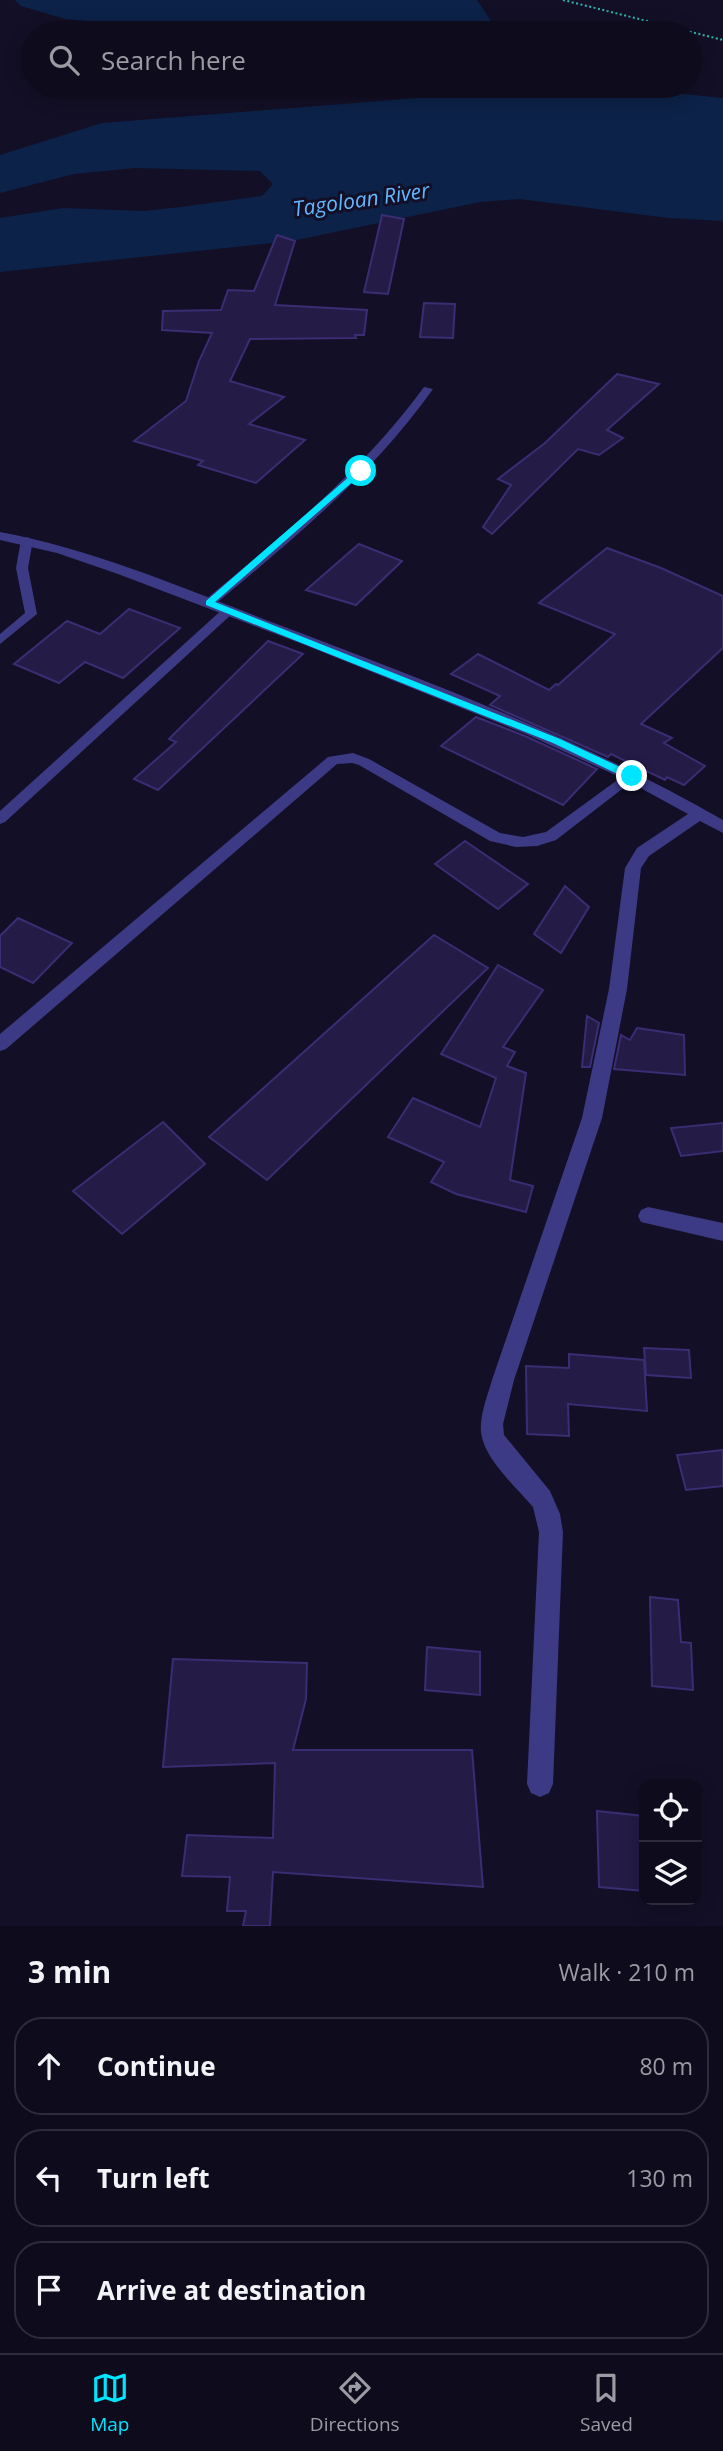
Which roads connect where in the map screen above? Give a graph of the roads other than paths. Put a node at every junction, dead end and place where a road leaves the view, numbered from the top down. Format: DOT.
graph roads {
  1 [pos="428,389"];
  2 [pos="0,536"];
  3 [pos="27,540"];
  4 [pos="209,603"];
  5 [pos="229,610"];
  6 [pos="0,640"];
  7 [pos="632,776"];
  8 [pos="700,813"];
  9 [pos="0,819"];
  10 [pos="723,827"];
  11 [pos="0,1044"];
  12 [pos="648,1216"];
  13 [pos="723,1232"];
  14 [pos="540,1784"];
  1 -- 4 [label="lane"];
  2 -- 3 [label="street"];
  3 -- 4 [label="street"];
  3 -- 6 [label="lane"];
  4 -- 5 [label="street"];
  5 -- 7 [label="street"];
  5 -- 9 [label="lane"];
  7 -- 8 [label="street"];
  7 -- 11 [label="lane"];
  8 -- 10 [label="street"];
  8 -- 14 [label="street"];
  12 -- 13 [label="street"];
}
